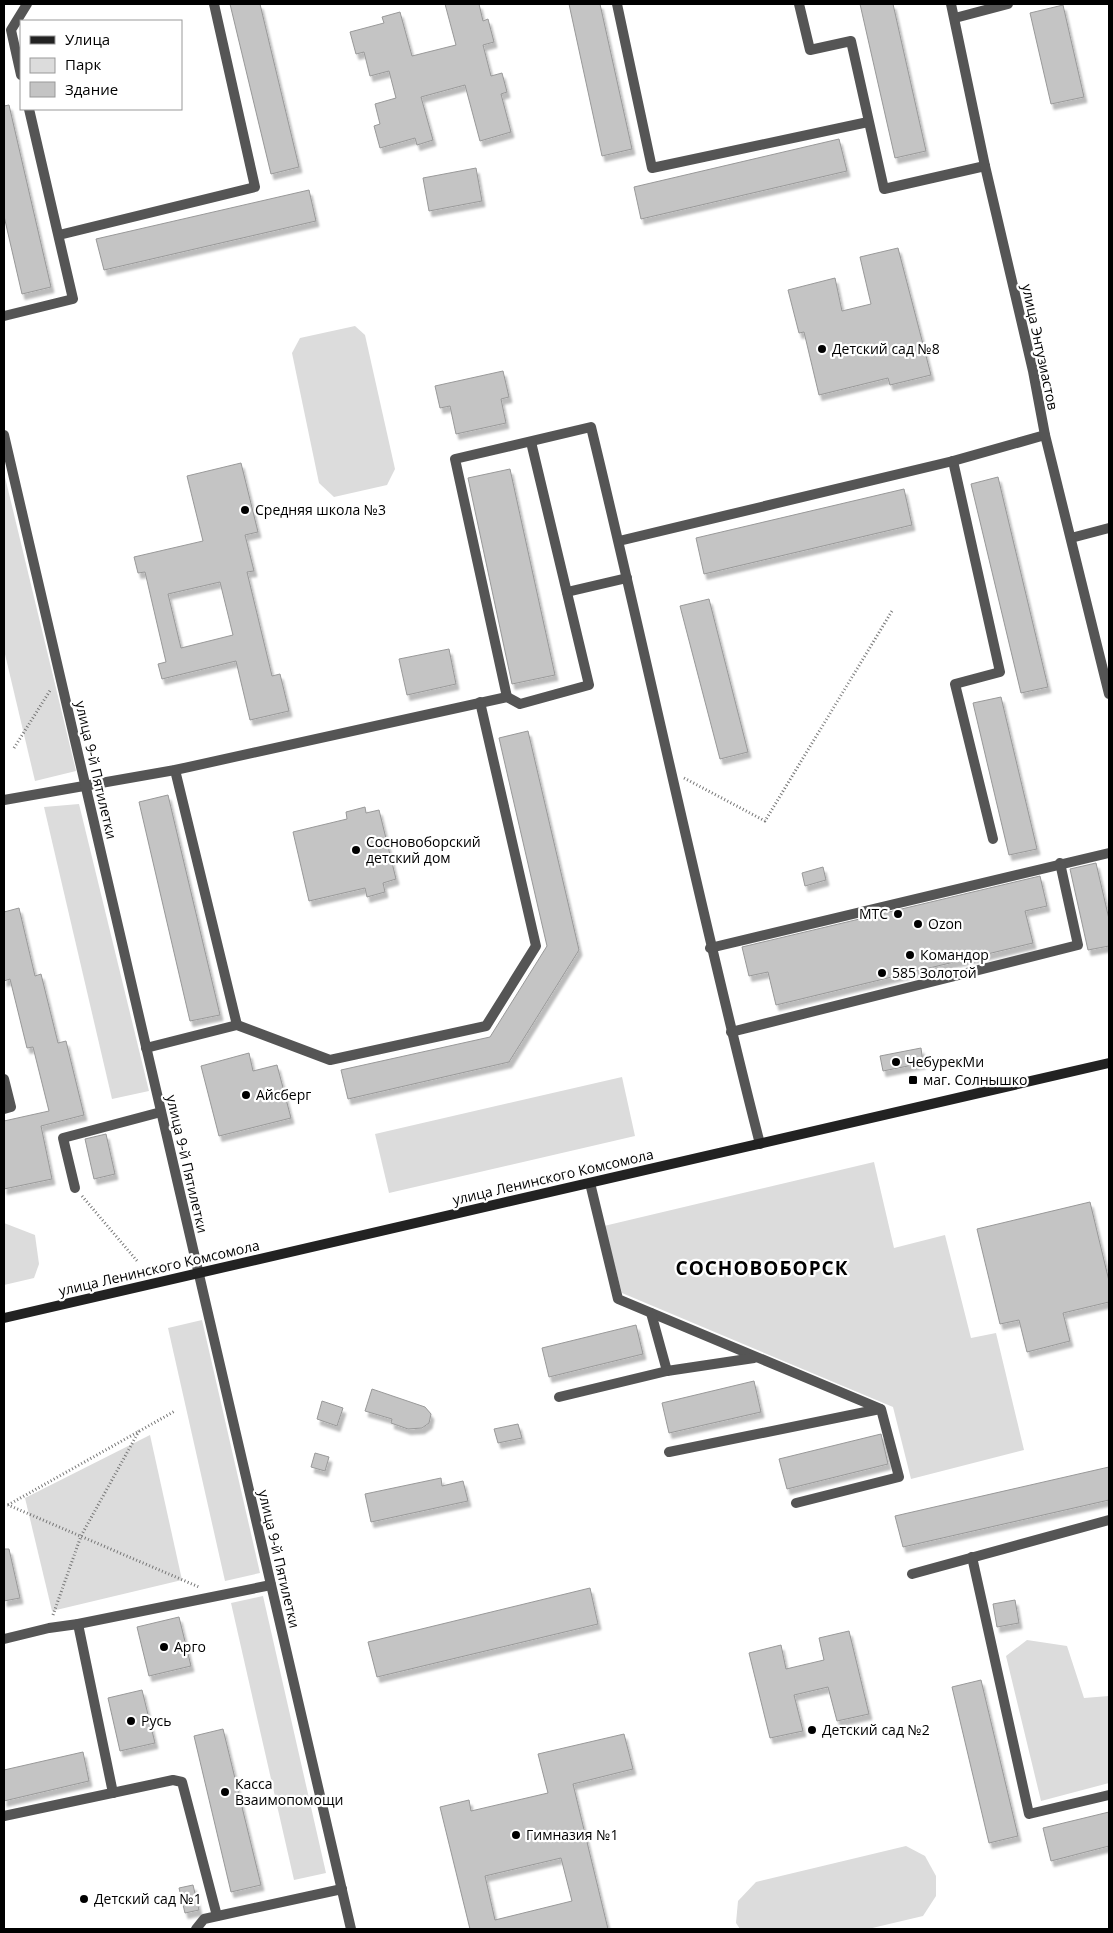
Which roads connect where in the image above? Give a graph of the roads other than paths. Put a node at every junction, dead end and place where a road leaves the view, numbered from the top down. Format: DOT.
graph roads {
  1 [pos="27,4"];
  2 [pos="214,4"];
  3 [pos="617,4"];
  4 [pos="798,4"];
  5 [pos="951,4"];
  6 [pos="1008,4"];
  7 [pos="955,18"];
  8 [pos="20,71"];
  9 [pos="29,110"];
  10 [pos="868,122"];
  11 [pos="984,166"];
  12 [pos="59,235"];
  13 [pos="4,316"];
  14 [pos="4,435"];
  15 [pos="1045,435"];
  16 [pos="531,442"];
  17 [pos="953,460"];
  18 [pos="1109,528"];
  19 [pos="1070,538"];
  20 [pos="619,541"];
  21 [pos="627,578"];
  22 [pos="567,592"];
  23 [pos="1109,694"];
  24 [pos="507,697"];
  25 [pos="480,702"];
  26 [pos="175,770"];
  27 [pos="85,785"];
  28 [pos="4,800"];
  29 [pos="992,839"];
  30 [pos="1109,853"];
  31 [pos="1060,863"];
  32 [pos="710,948"];
  33 [pos="237,1025"];
  34 [pos="731,1032"];
  35 [pos="146,1048"];
  36 [pos="1109,1063"];
  37 [pos="4,1078"];
  38 [pos="4,1109"];
  39 [pos="161,1112"];
  40 [pos="760,1144"];
  41 [pos="590,1183"];
  42 [pos="75,1188"];
  43 [pos="198,1273"];
  44 [pos="651,1313"];
  45 [pos="4,1318"];
  46 [pos="755,1358"];
  47 [pos="667,1371"];
  48 [pos="558,1397"];
  49 [pos="881,1409"];
  50 [pos="669,1452"];
  51 [pos="796,1503"];
  52 [pos="1109,1520"];
  53 [pos="972,1557"];
  54 [pos="912,1574"];
  55 [pos="271,1585"];
  56 [pos="78,1624"];
  57 [pos="4,1639"];
  58 [pos="113,1793"];
  59 [pos="1109,1795"];
  60 [pos="4,1816"];
  61 [pos="342,1889"];
  62 [pos="216,1916"];
  63 [pos="196,1929"];
  64 [pos="351,1929"];
  1 -- 8 [label="street"];
  2 -- 12 [label="street"];
  3 -- 10 [label="street"];
  4 -- 10 [label="street"];
  5 -- 7 [label="street, улица Энтузиастов"];
  6 -- 7 [label="street"];
  7 -- 11 [label="street, улица Энтузиастов"];
  9 -- 12 [label="street"];
  10 -- 11 [label="street"];
  11 -- 15 [label="street, улица Энтузиастов"];
  12 -- 13 [label="street"];
  14 -- 27 [label="street, улица 9-й Пятилетки"];
  15 -- 17 [label="street"];
  15 -- 19 [label="street, улица Энтузиастов"];
  16 -- 20 [label="street"];
  16 -- 22 [label="street"];
  16 -- 24 [label="street"];
  17 -- 20 [label="street"];
  17 -- 29 [label="street"];
  18 -- 19 [label="street"];
  19 -- 23 [label="street, улица Энтузиастов"];
  20 -- 21 [label="street"];
  21 -- 22 [label="street"];
  21 -- 32 [label="street"];
  22 -- 24 [label="street"];
  24 -- 25 [label="street"];
  25 -- 26 [label="street"];
  25 -- 33 [label="street"];
  26 -- 27 [label="street"];
  26 -- 33 [label="street"];
  27 -- 28 [label="street"];
  27 -- 35 [label="street, улица 9-й Пятилетки"];
  30 -- 31 [label="street"];
  31 -- 32 [label="street"];
  31 -- 34 [label="street"];
  32 -- 34 [label="street"];
  33 -- 35 [label="street"];
  34 -- 40 [label="street"];
  35 -- 39 [label="street, улица 9-й Пятилетки"];
  36 -- 40 [label="main road, улица Ленинского Комсомола"];
  37 -- 38 [label="street"];
  39 -- 42 [label="street"];
  39 -- 43 [label="street, улица 9-й Пятилетки"];
  40 -- 41 [label="main road, улица Ленинского Комсомола"];
  41 -- 43 [label="main road, улица Ленинского Комсомола"];
  41 -- 44 [label="street"];
  43 -- 45 [label="main road, улица Ленинского Комсомола"];
  43 -- 55 [label="street, улица 9-й Пятилетки"];
  44 -- 46 [label="street"];
  44 -- 47 [label="street"];
  46 -- 47 [label="street"];
  46 -- 49 [label="street"];
  47 -- 48 [label="street"];
  49 -- 50 [label="street"];
  49 -- 51 [label="street"];
  52 -- 53 [label="street"];
  53 -- 54 [label="street"];
  53 -- 59 [label="street"];
  55 -- 56 [label="street"];
  55 -- 61 [label="street, улица 9-й Пятилетки"];
  56 -- 57 [label="street"];
  56 -- 58 [label="street"];
  58 -- 60 [label="street"];
  58 -- 62 [label="street"];
  61 -- 62 [label="street"];
  61 -- 64 [label="street, улица 9-й Пятилетки"];
  62 -- 63 [label="street"];
}
